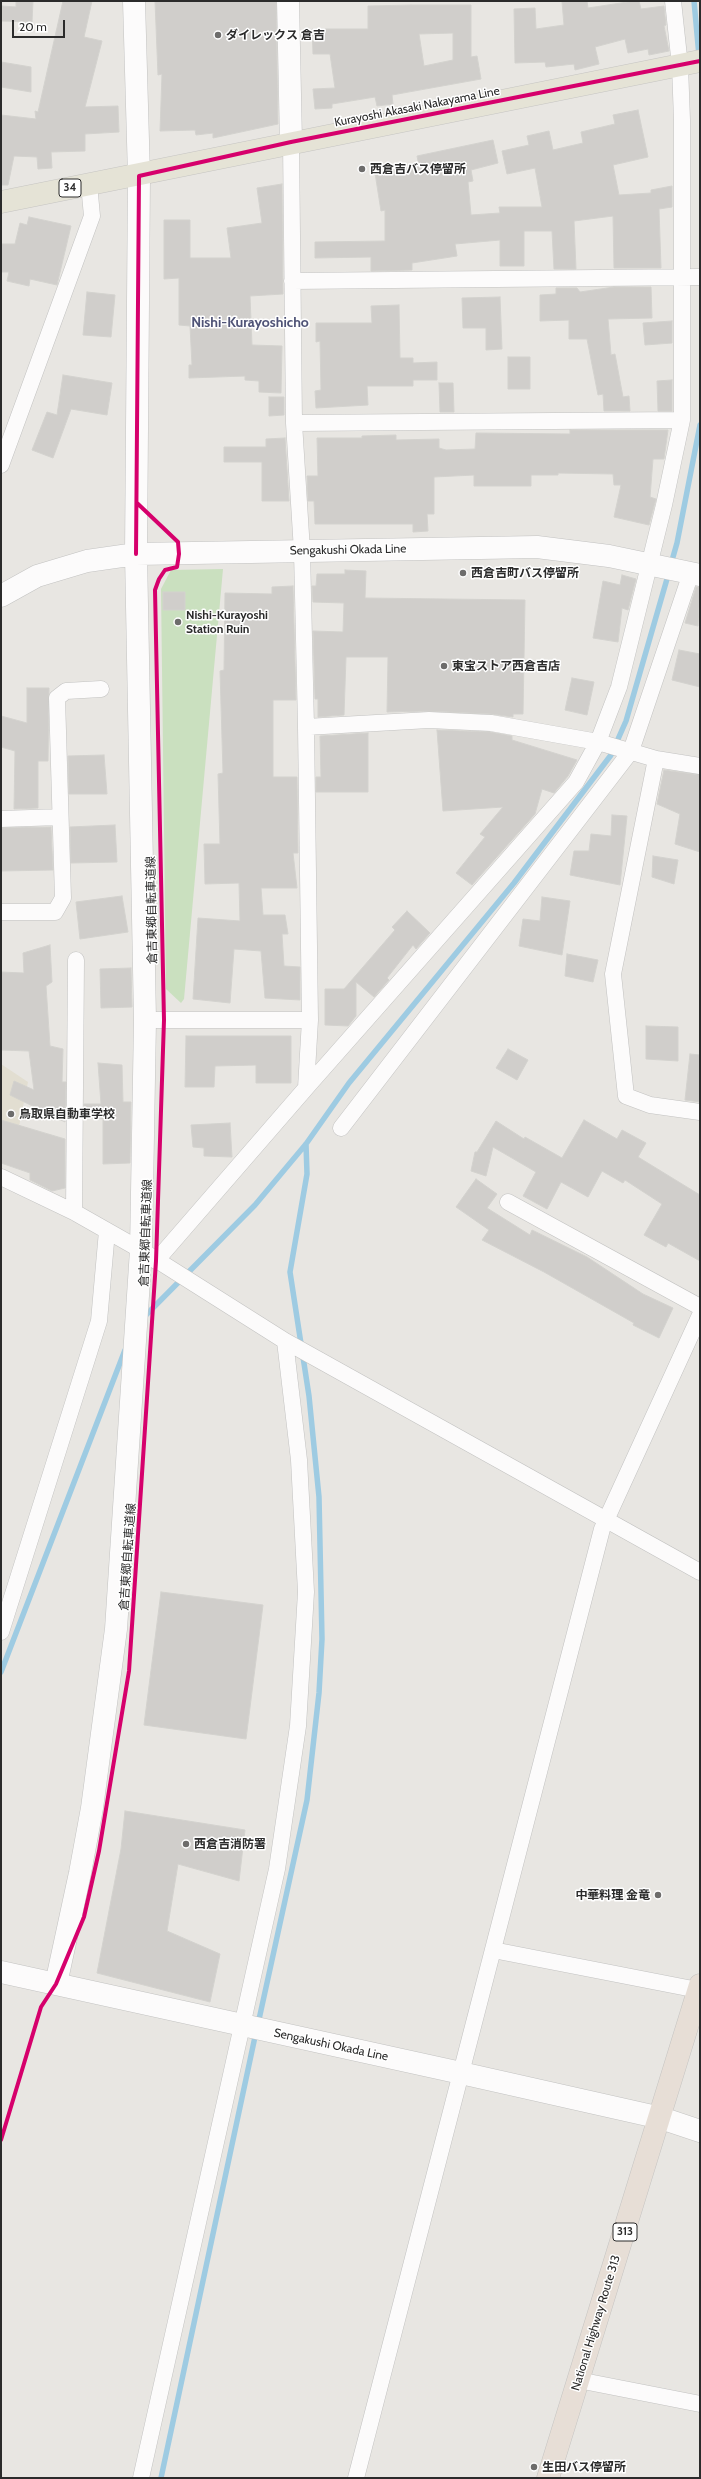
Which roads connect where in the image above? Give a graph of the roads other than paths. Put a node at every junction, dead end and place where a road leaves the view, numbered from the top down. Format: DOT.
graph roads {
  1 [pos="134,1"];
  2 [pos="288,1"];
  3 [pos="673,1"];
  4 [pos="690,64"];
  5 [pos="291,142"];
  6 [pos="139,176"];
  7 [pos="89,184"];
  8 [pos="1,202"];
  9 [pos="683,277"];
  10 [pos="700,277"];
  11 [pos="292,281"];
  12 [pos="682,420"];
  13 [pos="294,423"];
  14 [pos="1,465"];
  15 [pos="302,551"];
  16 [pos="136,554"];
  17 [pos="653,565"];
  18 [pos="692,573"];
  19 [pos="2,592"];
  20 [pos="101,689"];
  21 [pos="306,727"];
  22 [pos="598,742"];
  23 [pos="632,751"];
  24 [pos="656,759"];
  25 [pos="700,766"];
  26 [pos="60,817"];
  27 [pos="1,819"];
  28 [pos="1,912"];
  29 [pos="76,960"];
  30 [pos="145,1020"];
  31 [pos="310,1020"];
  32 [pos="306,1088"];
  33 [pos="700,1112"];
  34 [pos="341,1128"];
  35 [pos="1,1177"];
  36 [pos="508,1202"];
  37 [pos="74,1212"];
  38 [pos="107,1231"];
  39 [pos="148,1255"];
  40 [pos="700,1307"];
  41 [pos="700,1316"];
  42 [pos="290,1344"];
  43 [pos="608,1519"];
  44 [pos="700,1572"];
  45 [pos="1,1632"];
  46 [pos="493,1950"];
  47 [pos="1,1972"];
  48 [pos="56,1984"];
  49 [pos="699,1988"];
  50 [pos="244,2026"];
  51 [pos="461,2072"];
  52 [pos="661,2118"];
  53 [pos="700,2131"];
  54 [pos="578,2380"];
  55 [pos="700,2404"];
  56 [pos="141,2478"];
  57 [pos="356,2478"];
  58 [pos="548,2478"];
  1 -- 6 [label="main road"];
  2 -- 5 [label="main road"];
  3 -- 4 [label="street"];
  4 -- 5 [label="main road, Kurayoshi Akasaki Nakayama Line / 34"];
  4 -- 9 [label="street"];
  5 -- 6 [label="main road, Kurayoshi Akasaki Nakayama Line / 34"];
  5 -- 11 [label="street"];
  6 -- 7 [label="main road, Kurayoshi Akasaki Nakayama Line / 34"];
  6 -- 16 [label="main road"];
  7 -- 8 [label="main road, Kurayoshi Akasaki Nakayama Line / 34"];
  7 -- 14 [label="street"];
  9 -- 10 [label="street"];
  9 -- 11 [label="street"];
  9 -- 12 [label="street"];
  11 -- 13 [label="street"];
  12 -- 13 [label="street"];
  12 -- 17 [label="street"];
  13 -- 15 [label="street"];
  15 -- 16 [label="main road, Sengakushi Okada Line"];
  15 -- 17 [label="main road, Sengakushi Okada Line"];
  15 -- 21 [label="street"];
  16 -- 19 [label="main road, Sengakushi Okada Line"];
  16 -- 30 [label="main road"];
  17 -- 18 [label="main road, Sengakushi Okada Line"];
  17 -- 22 [label="street"];
  18 -- 23 [label="street"];
  20 -- 26 [label="street"];
  21 -- 22 [label="street"];
  21 -- 31 [label="street"];
  22 -- 23 [label="street"];
  22 -- 32 [label="street"];
  23 -- 24 [label="street"];
  23 -- 34 [label="street"];
  24 -- 25 [label="street"];
  24 -- 33 [label="street"];
  26 -- 27 [label="street"];
  26 -- 28 [label="street"];
  29 -- 37 [label="street"];
  30 -- 31 [label="street"];
  30 -- 39 [label="main road"];
  31 -- 32 [label="street"];
  32 -- 39 [label="street"];
  35 -- 37 [label="street"];
  36 -- 40 [label="street"];
  37 -- 38 [label="street"];
  38 -- 39 [label="street"];
  38 -- 45 [label="street"];
  39 -- 42 [label="street"];
  39 -- 48 [label="main road"];
  41 -- 43 [label="street"];
  42 -- 43 [label="street"];
  42 -- 50 [label="street"];
  43 -- 44 [label="street"];
  43 -- 46 [label="street"];
  46 -- 49 [label="street"];
  46 -- 51 [label="street"];
  47 -- 48 [label="main road, Sengakushi Okada Line"];
  48 -- 50 [label="main road, Sengakushi Okada Line"];
  49 -- 52 [label="highway, National Highway Route 313 / 313"];
  50 -- 51 [label="main road, Sengakushi Okada Line"];
  50 -- 56 [label="street"];
  51 -- 52 [label="main road, Sengakushi Okada Line"];
  51 -- 57 [label="street"];
  52 -- 53 [label="main road, Sengakushi Okada Line"];
  52 -- 54 [label="highway, National Highway Route 313 / 313"];
  54 -- 55 [label="street"];
  54 -- 58 [label="highway, National Highway Route 313 / 313"];
}
